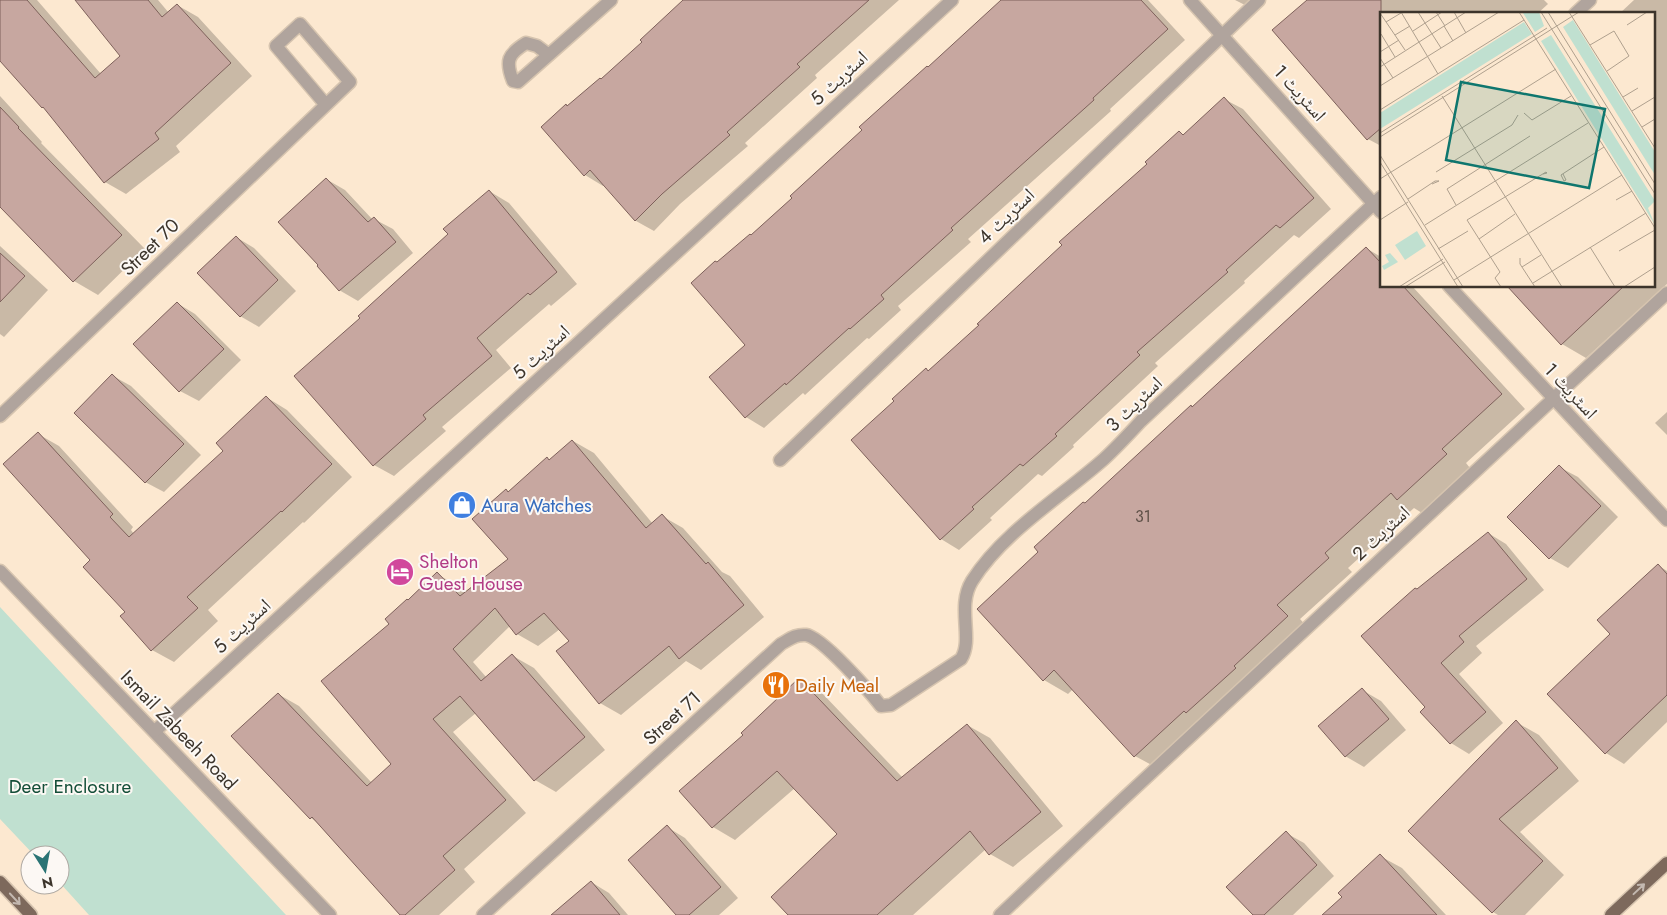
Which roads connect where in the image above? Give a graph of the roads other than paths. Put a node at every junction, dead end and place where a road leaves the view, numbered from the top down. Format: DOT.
graph roads {
  1 [pos="611,0"];
  2 [pos="952,0"];
  3 [pos="1190,0"];
  4 [pos="1259,0"];
  5 [pos="1590,0"];
  6 [pos="1577,12"];
  7 [pos="1222,35"];
  8 [pos="549,55"];
  9 [pos="326,105"];
  10 [pos="1378,204"];
  11 [pos="1451,288"];
  12 [pos="1667,293"];
  13 [pos="1553,400"];
  14 [pos="0,416"];
  15 [pos="780,460"];
  16 [pos="1667,520"];
  17 [pos="0,571"];
  18 [pos="891,705"];
  19 [pos="155,731"];
  20 [pos="1667,863"];
  21 [pos="0,882"];
  22 [pos="31,915"];
  23 [pos="330,915"];
  24 [pos="483,915"];
  25 [pos="1000,915"];
  26 [pos="1611,915"];
  1 -- 8 [label="street"];
  2 -- 19 [label="street, اسٹریٹ 5"];
  3 -- 7 [label="street, اسٹریٹ 1"];
  4 -- 7 [label="street, اسٹریٹ 4"];
  5 -- 6 [label="street"];
  7 -- 10 [label="street, اسٹریٹ 1"];
  7 -- 15 [label="street, اسٹریٹ 4"];
  9 -- 9 [label="street, Street 70"];
  9 -- 14 [label="street, Street 70"];
  10 -- 18 [label="street, اسٹریٹ 3"];
  11 -- 13 [label="street, اسٹریٹ 1"];
  12 -- 13 [label="street, اسٹریٹ 2"];
  13 -- 16 [label="street, اسٹریٹ 1"];
  13 -- 25 [label="street, اسٹریٹ 2"];
  17 -- 19 [label="street, Ismail Zabeeh Road"];
  18 -- 24 [label="street, Street 71"];
  19 -- 23 [label="street, Ismail Zabeeh Road"];
  26 -- 20 [label="main road, one-way"];
  21 -- 22 [label="main road, one-way"];
}
